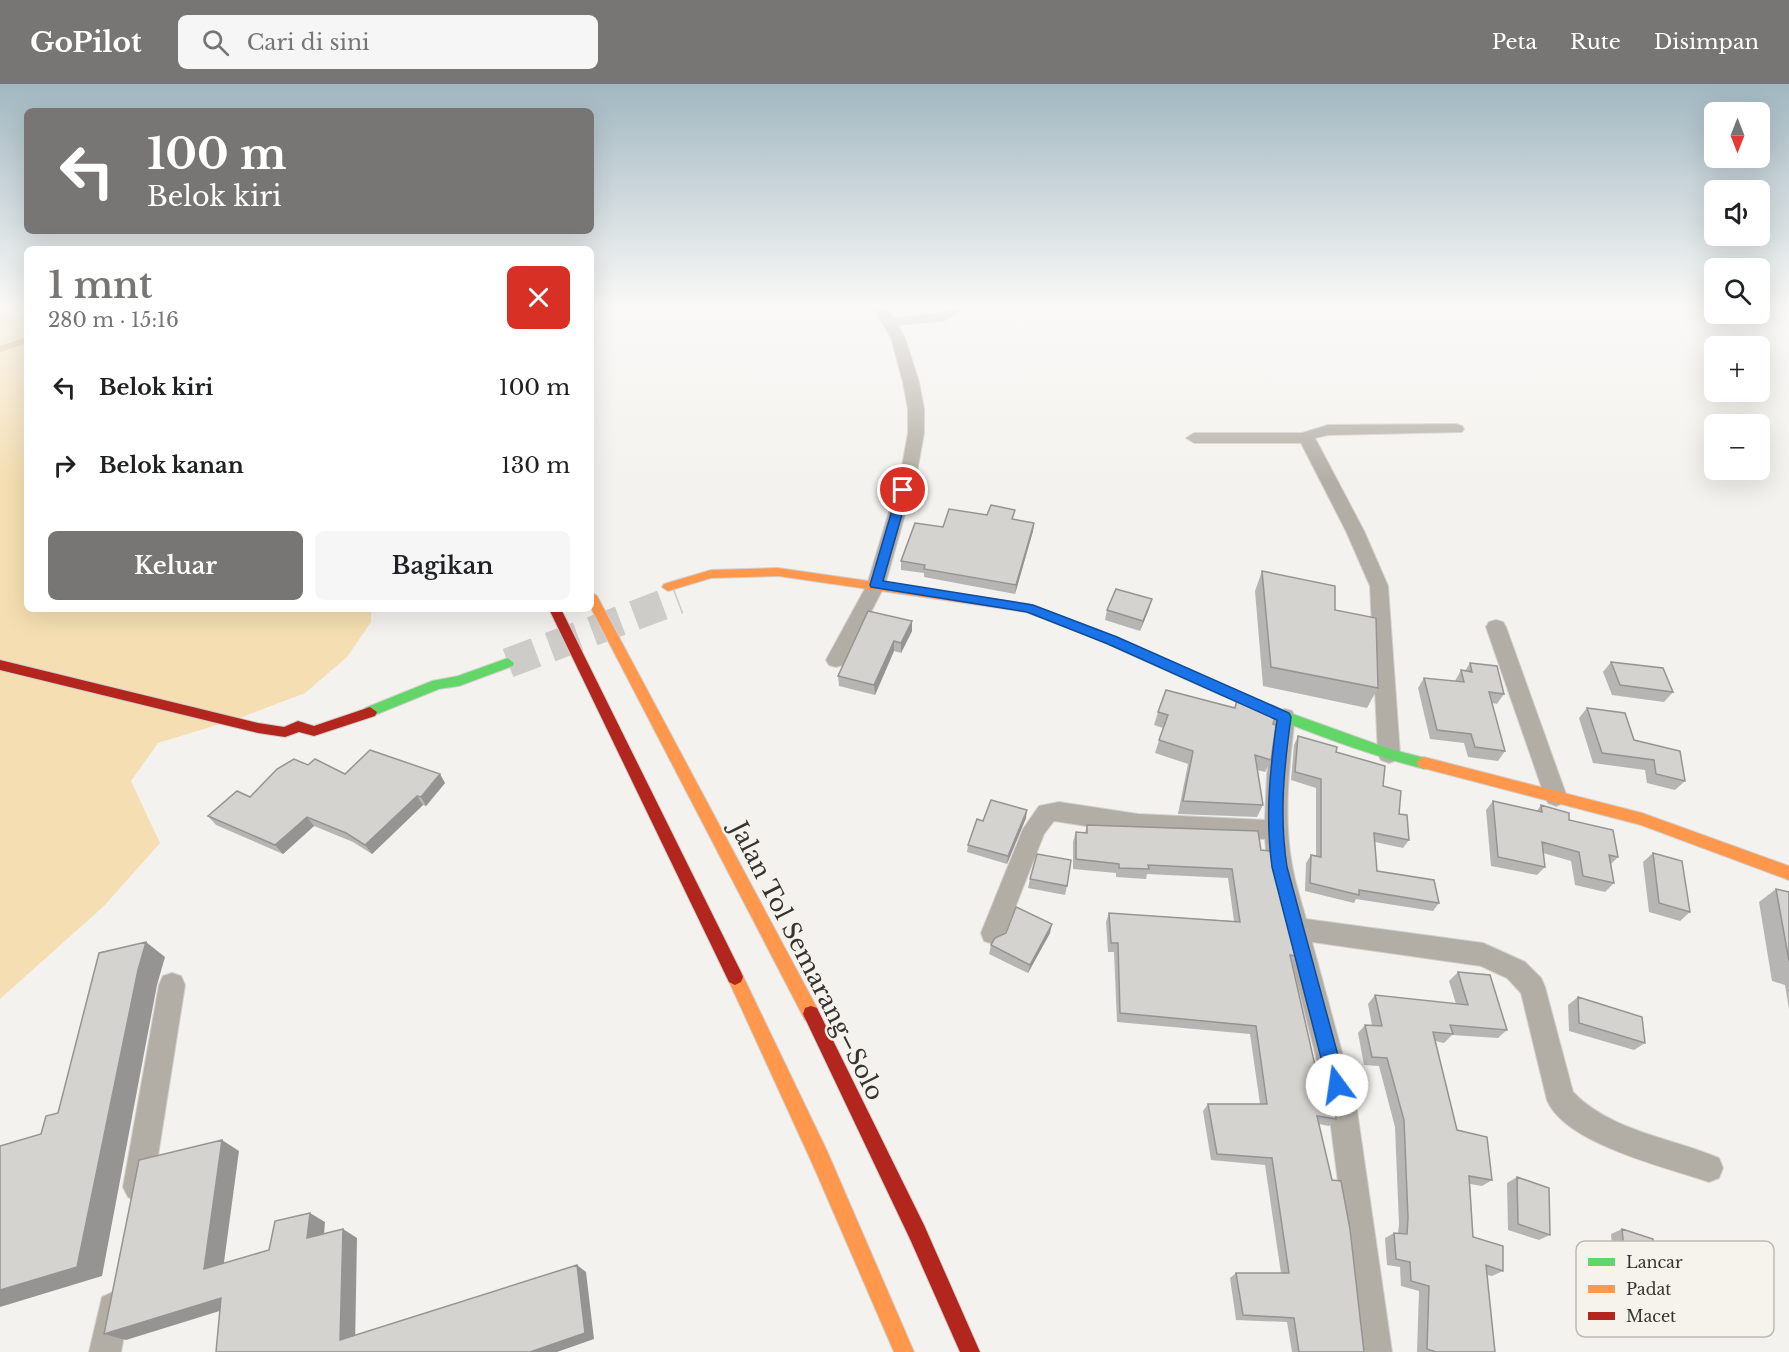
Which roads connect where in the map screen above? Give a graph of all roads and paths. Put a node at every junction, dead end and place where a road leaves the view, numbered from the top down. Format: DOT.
graph roads {
  1 [pos="906,364"];
  2 [pos="1456,429"];
  3 [pos="1194,438"];
  4 [pos="1307,438"];
  5 [pos="723,576"];
  6 [pos="876,585"];
  7 [pos="668,587"];
  8 [pos="678,599"];
  9 [pos="594,602"];
  10 [pos="557,612"];
  11 [pos="1496,627"];
  12 [pos="836,660"];
  13 [pos="508,663"];
  14 [pos="0,665"];
  15 [pos="460,665"];
  16 [pos="436,684"];
  17 [pos="1285,717"];
  18 [pos="1389,754"];
  19 [pos="1556,797"];
  20 [pos="1274,830"];
  21 [pos="1789,873"];
  22 [pos="1296,929"];
  23 [pos="993,933"];
  24 [pos="172,985"];
  25 [pos="1709,1168"];
  26 [pos="134,1209"];
  27 [pos="119,1279"];
  28 [pos="105,1352"];
  29 [pos="904,1352"];
  30 [pos="970,1352"];
  31 [pos="1376,1352"];
  1 -- 6 [label="street"];
  2 -- 4 [label="street"];
  3 -- 4 [label="street"];
  4 -- 18 [label="street"];
  5 -- 6 [label="main road"];
  5 -- 7 [label="main road"];
  5 -- 8 [label="main road"];
  6 -- 12 [label="street"];
  6 -- 17 [label="main road"];
  9 -- 30 [label="main road, Jalan Tol Semarang–Solo"];
  10 -- 29 [label="main road"];
  11 -- 19 [label="street"];
  13 -- 16 [label="main road"];
  14 -- 16 [label="main road"];
  15 -- 16 [label="main road"];
  17 -- 18 [label="main road"];
  17 -- 20 [label="street"];
  18 -- 19 [label="main road"];
  19 -- 21 [label="main road"];
  20 -- 22 [label="street"];
  20 -- 23 [label="street"];
  22 -- 25 [label="street"];
  22 -- 31 [label="street"];
  24 -- 26 [label="street"];
  27 -- 28 [label="street"];
}
